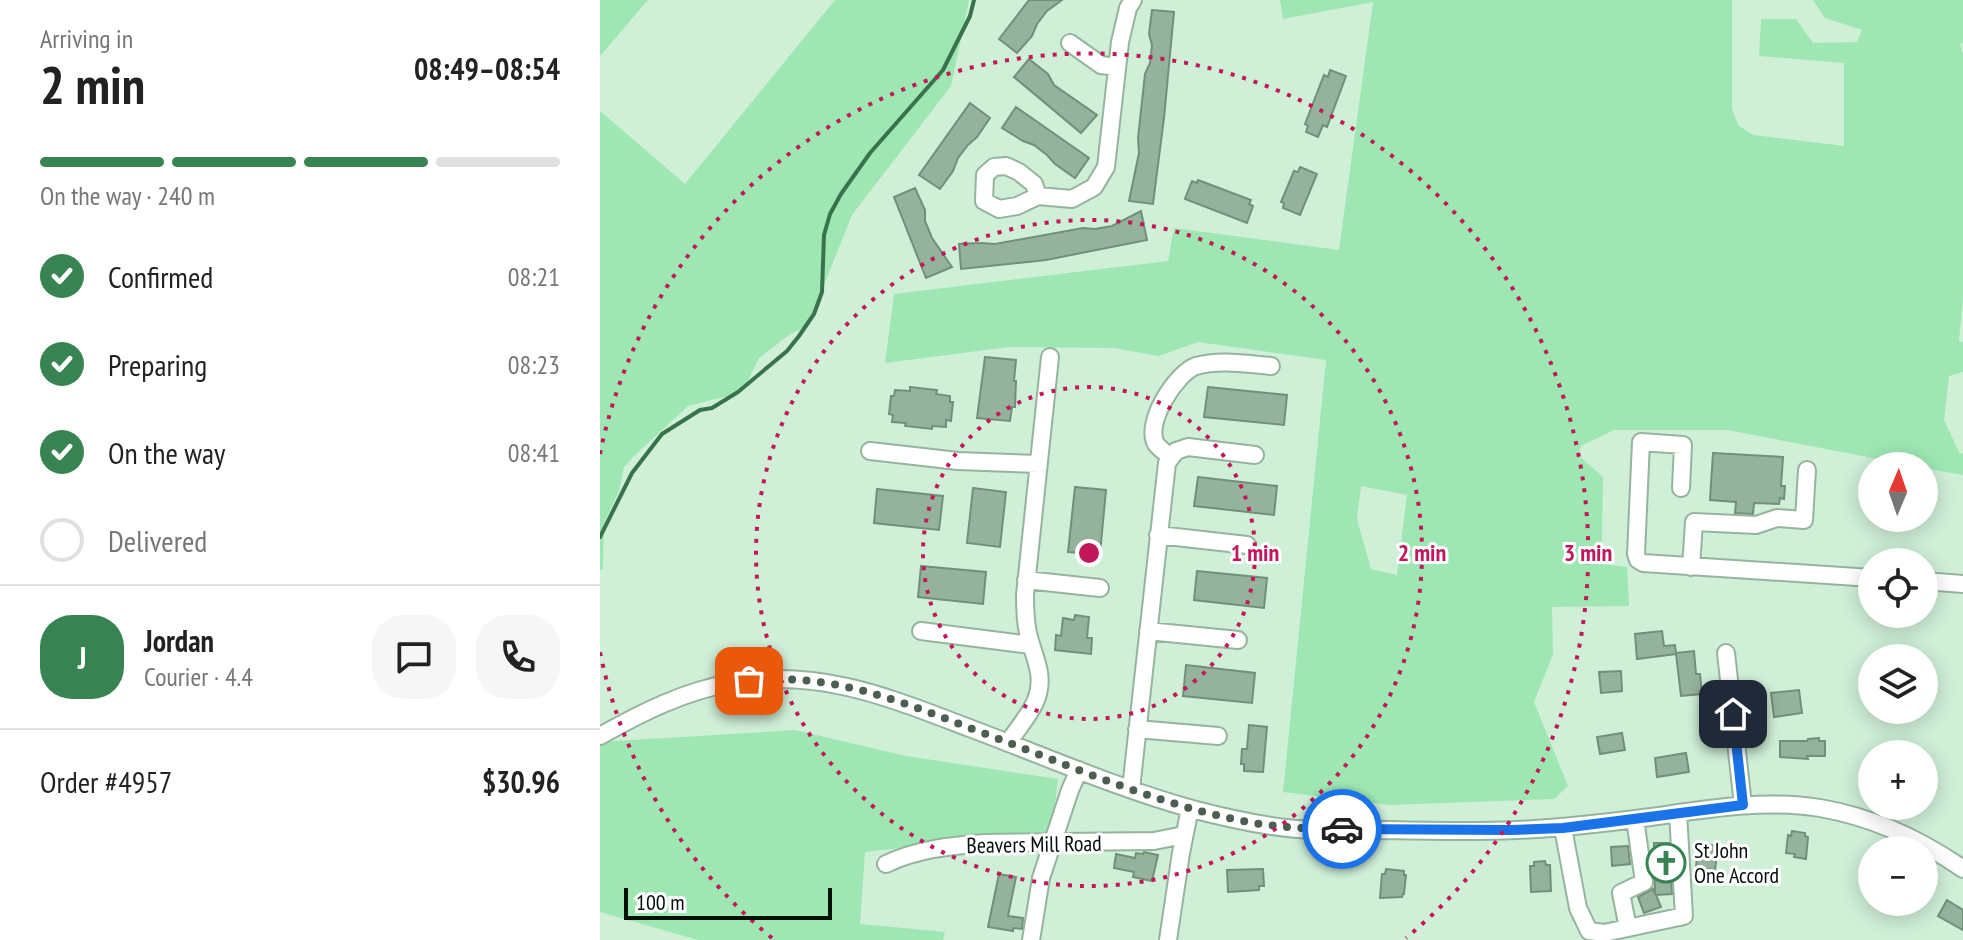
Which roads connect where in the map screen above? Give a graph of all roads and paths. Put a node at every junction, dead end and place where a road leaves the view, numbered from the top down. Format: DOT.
graph roads {
  1 [pos="1133,0"];
  2 [pos="1070,43"];
  3 [pos="1117,67"];
  4 [pos="1038,196"];
  5 [pos="1050,357"];
  6 [pos="1271,366"];
  7 [pos="870,451"];
  8 [pos="1255,455"];
  9 [pos="1170,457"];
  10 [pos="1038,464"];
  11 [pos="1807,470"];
  12 [pos="1681,488"];
  13 [pos="1158,535"];
  14 [pos="1247,545"];
  15 [pos="1691,567"];
  16 [pos="1858,577"];
  17 [pos="1026,580"];
  18 [pos="1938,582"];
  19 [pos="1963,584"];
  20 [pos="1100,588"];
  21 [pos="921,631"];
  22 [pos="1148,631"];
  23 [pos="1238,640"];
  24 [pos="1031,645"];
  25 [pos="1726,653"];
  26 [pos="1137,729"];
  27 [pos="600,736"];
  28 [pos="1218,736"];
  29 [pos="1008,743"];
  30 [pos="1079,770"];
  31 [pos="1131,789"];
  32 [pos="1743,805"];
  33 [pos="1190,808"];
  34 [pos="1678,813"];
  35 [pos="1635,819"];
  36 [pos="1563,828"];
  37 [pos="1184,835"];
  38 [pos="1053,843"];
  39 [pos="886,864"];
  40 [pos="1963,869"];
  41 [pos="1628,928"];
  42 [pos="1031,940"];
  43 [pos="1168,940"];
  1 -- 3 [label="street"];
  2 -- 3 [label="street"];
  3 -- 4 [label="street"];
  5 -- 10 [label="street"];
  6 -- 9 [label="street"];
  7 -- 10 [label="street"];
  8 -- 9 [label="street"];
  9 -- 13 [label="street"];
  10 -- 17 [label="street"];
  11 -- 15 [label="street"];
  12 -- 15 [label="street"];
  13 -- 14 [label="street"];
  13 -- 22 [label="street"];
  15 -- 16 [label="street"];
  17 -- 20 [label="street"];
  17 -- 24 [label="street"];
  18 -- 19 [label="street"];
  21 -- 24 [label="street"];
  22 -- 23 [label="street"];
  22 -- 26 [label="street"];
  24 -- 29 [label="street"];
  25 -- 32 [label="street"];
  26 -- 28 [label="street"];
  26 -- 31 [label="street"];
  27 -- 29 [label="street"];
  29 -- 30 [label="street"];
  30 -- 31 [label="street"];
  30 -- 38 [label="street"];
  31 -- 33 [label="street"];
  32 -- 34 [label="street"];
  32 -- 40 [label="street"];
  33 -- 36 [label="street"];
  33 -- 37 [label="street"];
  34 -- 35 [label="street"];
  34 -- 41 [label="street"];
  35 -- 36 [label="street"];
  35 -- 41 [label="street"];
  36 -- 41 [label="street"];
  37 -- 38 [label="street, Beavers Mill Road"];
  37 -- 43 [label="street"];
  38 -- 39 [label="street, Beavers Mill Road"];
  38 -- 42 [label="street"];
}
